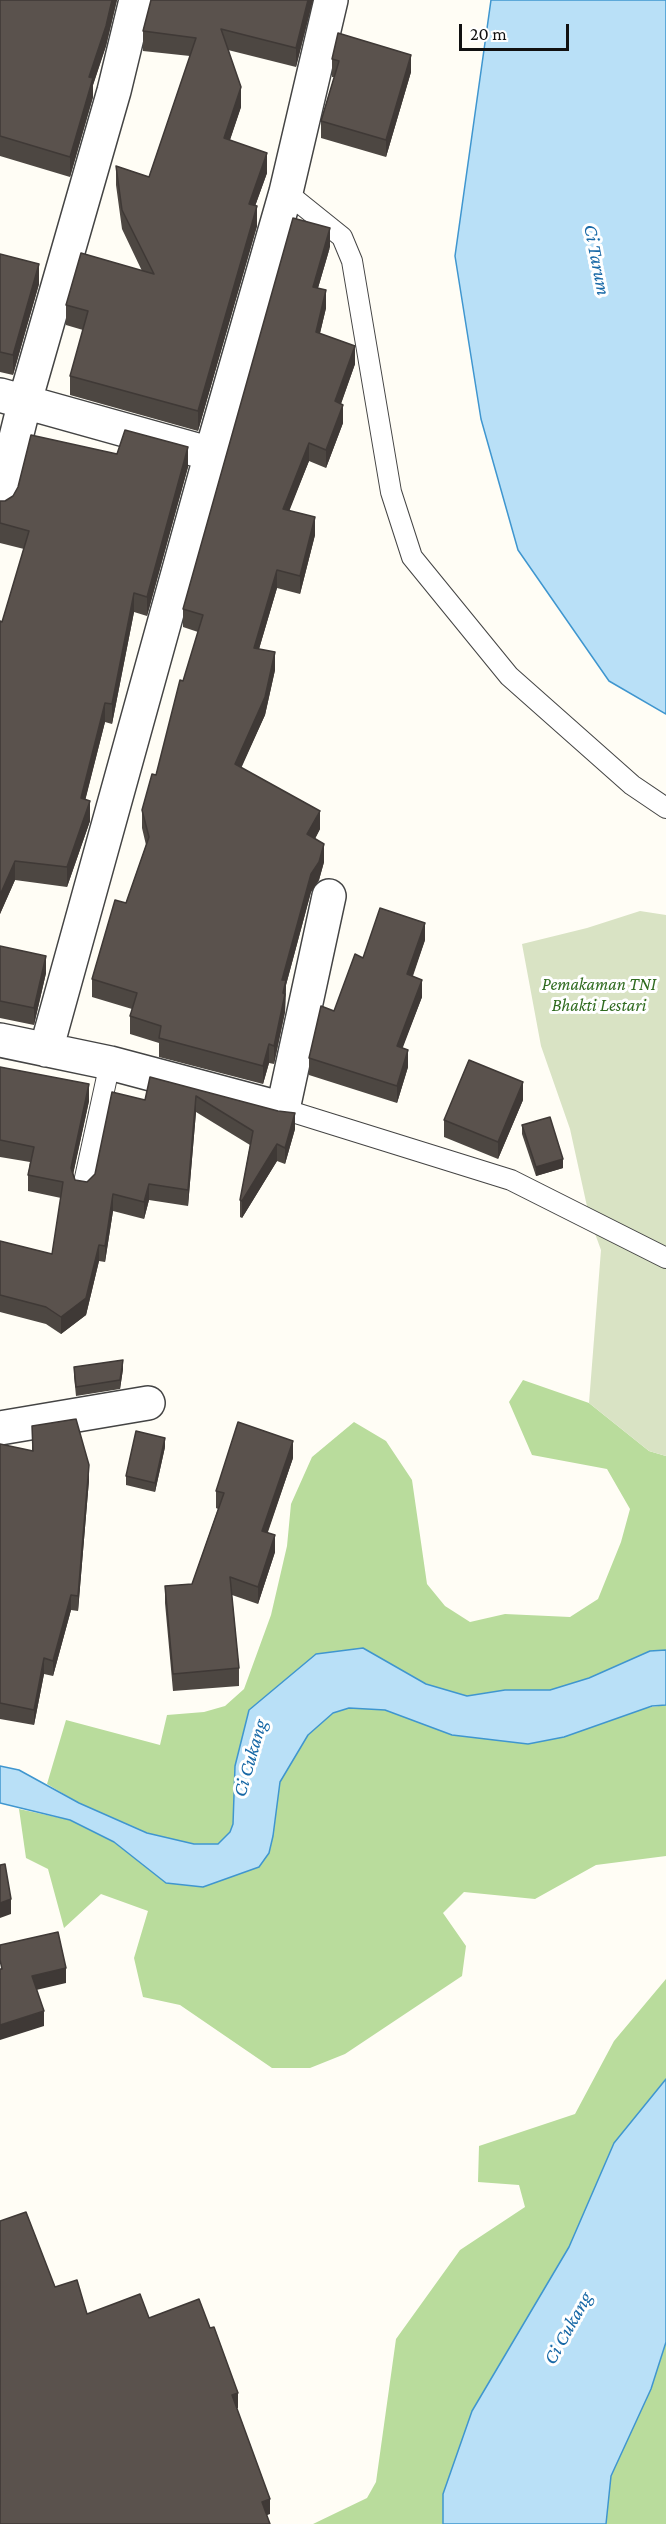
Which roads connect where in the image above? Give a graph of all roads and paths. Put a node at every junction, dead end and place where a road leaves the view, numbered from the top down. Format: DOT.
graph roads {
  1 [pos="136,0"];
  2 [pos="332,0"];
  3 [pos="286,192"];
  4 [pos="13,398"];
  5 [pos="211,454"];
  6 [pos="0,502"];
  7 [pos="666,808"];
  8 [pos="329,897"];
  9 [pos="0,1040"];
  10 [pos="46,1050"];
  11 [pos="110,1063"];
  12 [pos="283,1109"];
  13 [pos="83,1187"];
  14 [pos="666,1258"];
  15 [pos="148,1404"];
  16 [pos="0,1428"];
  1 -- 4 [label="street"];
  2 -- 3 [label="street"];
  3 -- 5 [label="street"];
  3 -- 7 [label="lane"];
  4 -- 5 [label="street"];
  4 -- 6 [label="street"];
  5 -- 10 [label="street"];
  8 -- 12 [label="street"];
  9 -- 10 [label="street"];
  10 -- 11 [label="street"];
  11 -- 12 [label="street"];
  11 -- 13 [label="lane"];
  12 -- 14 [label="lane"];
  15 -- 16 [label="street"];
}
